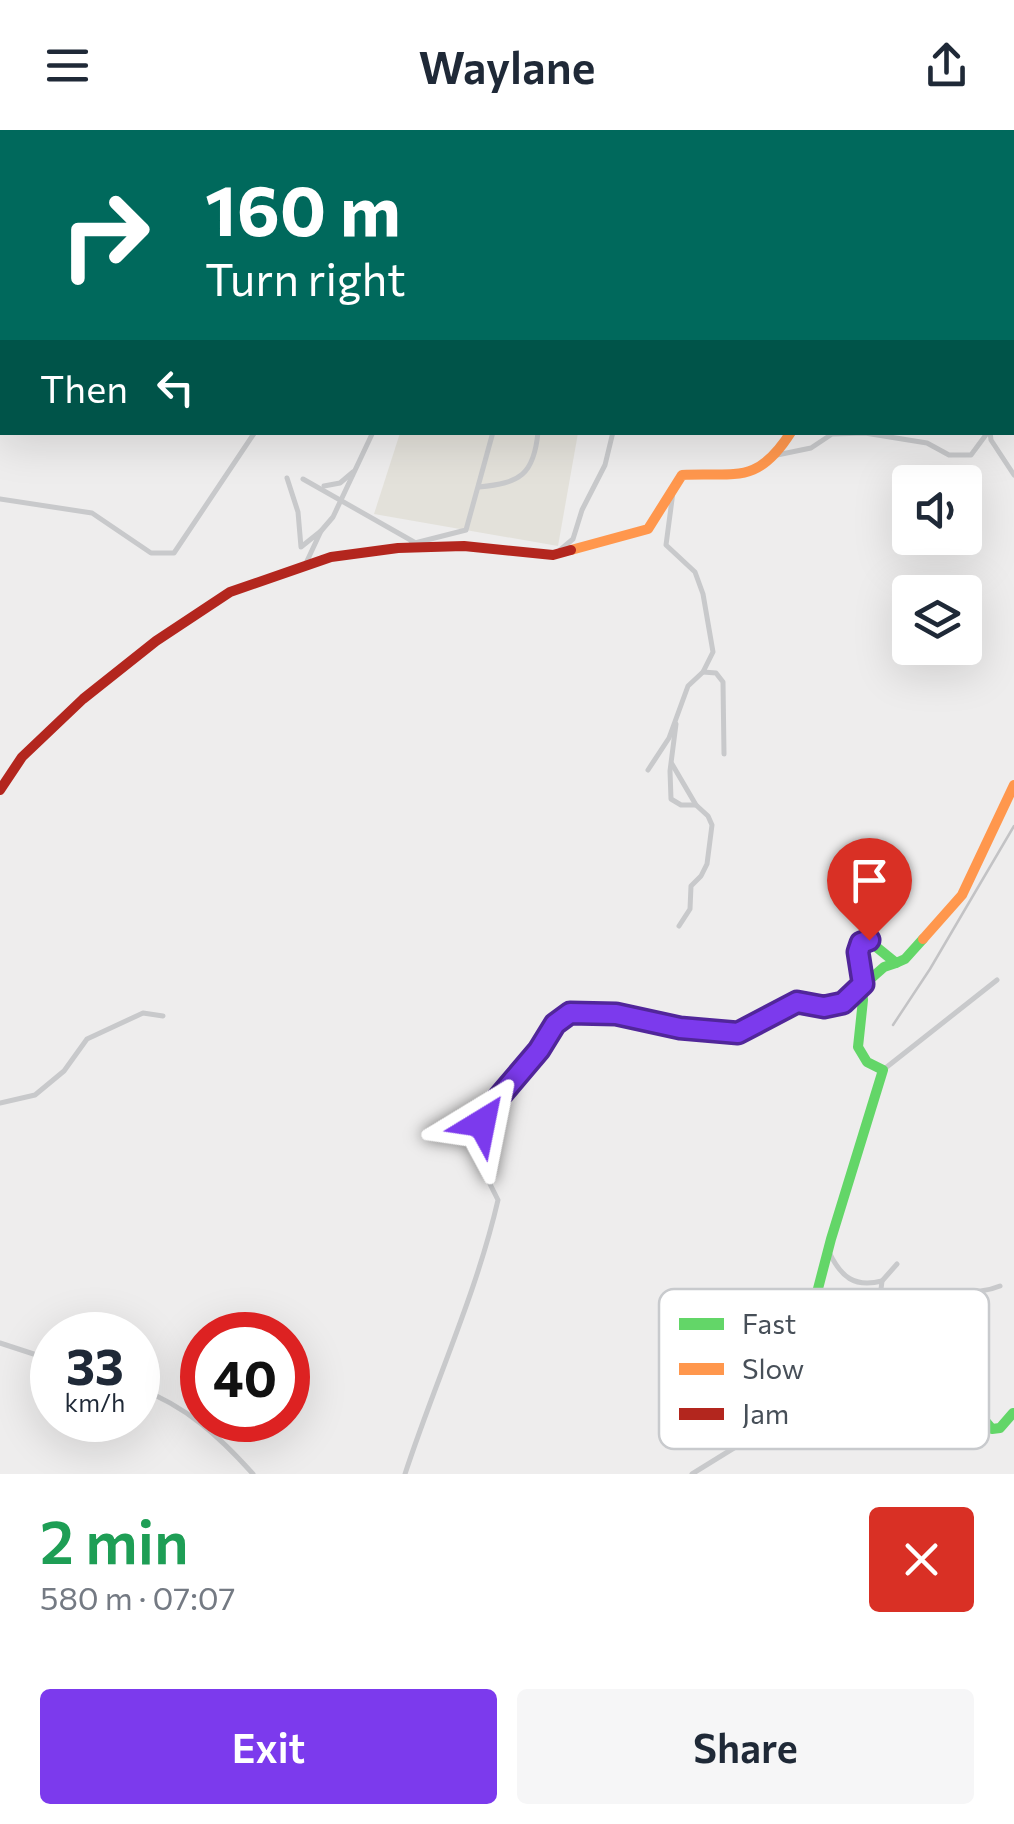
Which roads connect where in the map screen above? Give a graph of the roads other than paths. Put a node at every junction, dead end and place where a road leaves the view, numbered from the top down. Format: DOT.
graph roads {
  1 [pos="254,435"];
  2 [pos="372,435"];
  3 [pos="492,435"];
  4 [pos="537,435"];
  5 [pos="612,435"];
  6 [pos="789,435"];
  7 [pos="830,435"];
  8 [pos="872,435"];
  9 [pos="987,435"];
  10 [pos="990,435"];
  11 [pos="774,455"];
  12 [pos="356,470"];
  13 [pos="1014,474"];
  14 [pos="287,478"];
  15 [pos="302,479"];
  16 [pos="674,484"];
  17 [pos="321,486"];
  18 [pos="479,487"];
  19 [pos="0,499"];
  20 [pos="341,500"];
  21 [pos="321,531"];
  22 [pos="416,543"];
  23 [pos="398,548"];
  24 [pos="553,554"];
  25 [pos="307,561"];
  26 [pos="703,672"];
  27 [pos="679,706"];
  28 [pos="724,754"];
  29 [pos="671,762"];
  30 [pos="648,770"];
  31 [pos="1014,786"];
  32 [pos="0,790"];
  33 [pos="696,805"];
  34 [pos="678,926"];
  35 [pos="896,963"];
  36 [pos="997,980"];
  37 [pos="863,984"];
  38 [pos="163,1016"];
  39 [pos="883,1070"];
  40 [pos="0,1104"];
  41 [pos="452,1124"];
  42 [pos="828,1249"];
  43 [pos="897,1264"];
  44 [pos="882,1281"];
  45 [pos="1000,1286"];
  46 [pos="818,1289"];
  47 [pos="881,1289"];
  48 [pos="989,1292"];
  49 [pos="0,1342"];
  50 [pos="30,1352"];
  51 [pos="160,1396"];
  52 [pos="1014,1413"];
  53 [pos="989,1424"];
  54 [pos="732,1449"];
  55 [pos="253,1474"];
  56 [pos="404,1474"];
  57 [pos="692,1474"];
  1 -- 19 [label="street"];
  2 -- 12 [label="street"];
  3 -- 18 [label="street"];
  4 -- 18 [label="street"];
  5 -- 24 [label="street"];
  6 -- 11 [label="street"];
  7 -- 11 [label="street"];
  8 -- 9 [label="street"];
  10 -- 13 [label="street"];
  11 -- 16 [label="street"];
  12 -- 17 [label="street"];
  12 -- 20 [label="street"];
  14 -- 21 [label="street"];
  15 -- 17 [label="street"];
  16 -- 24 [label="street"];
  16 -- 26 [label="street"];
  17 -- 20 [label="street"];
  18 -- 22 [label="street"];
  20 -- 21 [label="street"];
  20 -- 22 [label="street"];
  21 -- 25 [label="street"];
  22 -- 23 [label="street"];
  23 -- 24 [label="street"];
  23 -- 32 [label="street"];
  26 -- 27 [label="street"];
  26 -- 28 [label="street"];
  27 -- 29 [label="street"];
  27 -- 30 [label="street"];
  29 -- 33 [label="street"];
  29 -- 33 [label="street"];
  31 -- 35 [label="street"];
  33 -- 34 [label="street"];
  35 -- 37 [label="street"];
  35 -- 37 [label="street"];
  36 -- 39 [label="street"];
  37 -- 39 [label="street"];
  37 -- 41 [label="street"];
  38 -- 40 [label="street"];
  39 -- 42 [label="street"];
  41 -- 56 [label="street"];
  42 -- 44 [label="street"];
  42 -- 46 [label="street"];
  43 -- 44 [label="street"];
  44 -- 47 [label="street"];
  45 -- 48 [label="street"];
  49 -- 50 [label="street"];
  51 -- 55 [label="street"];
  52 -- 53 [label="street"];
  54 -- 57 [label="street"];
}
